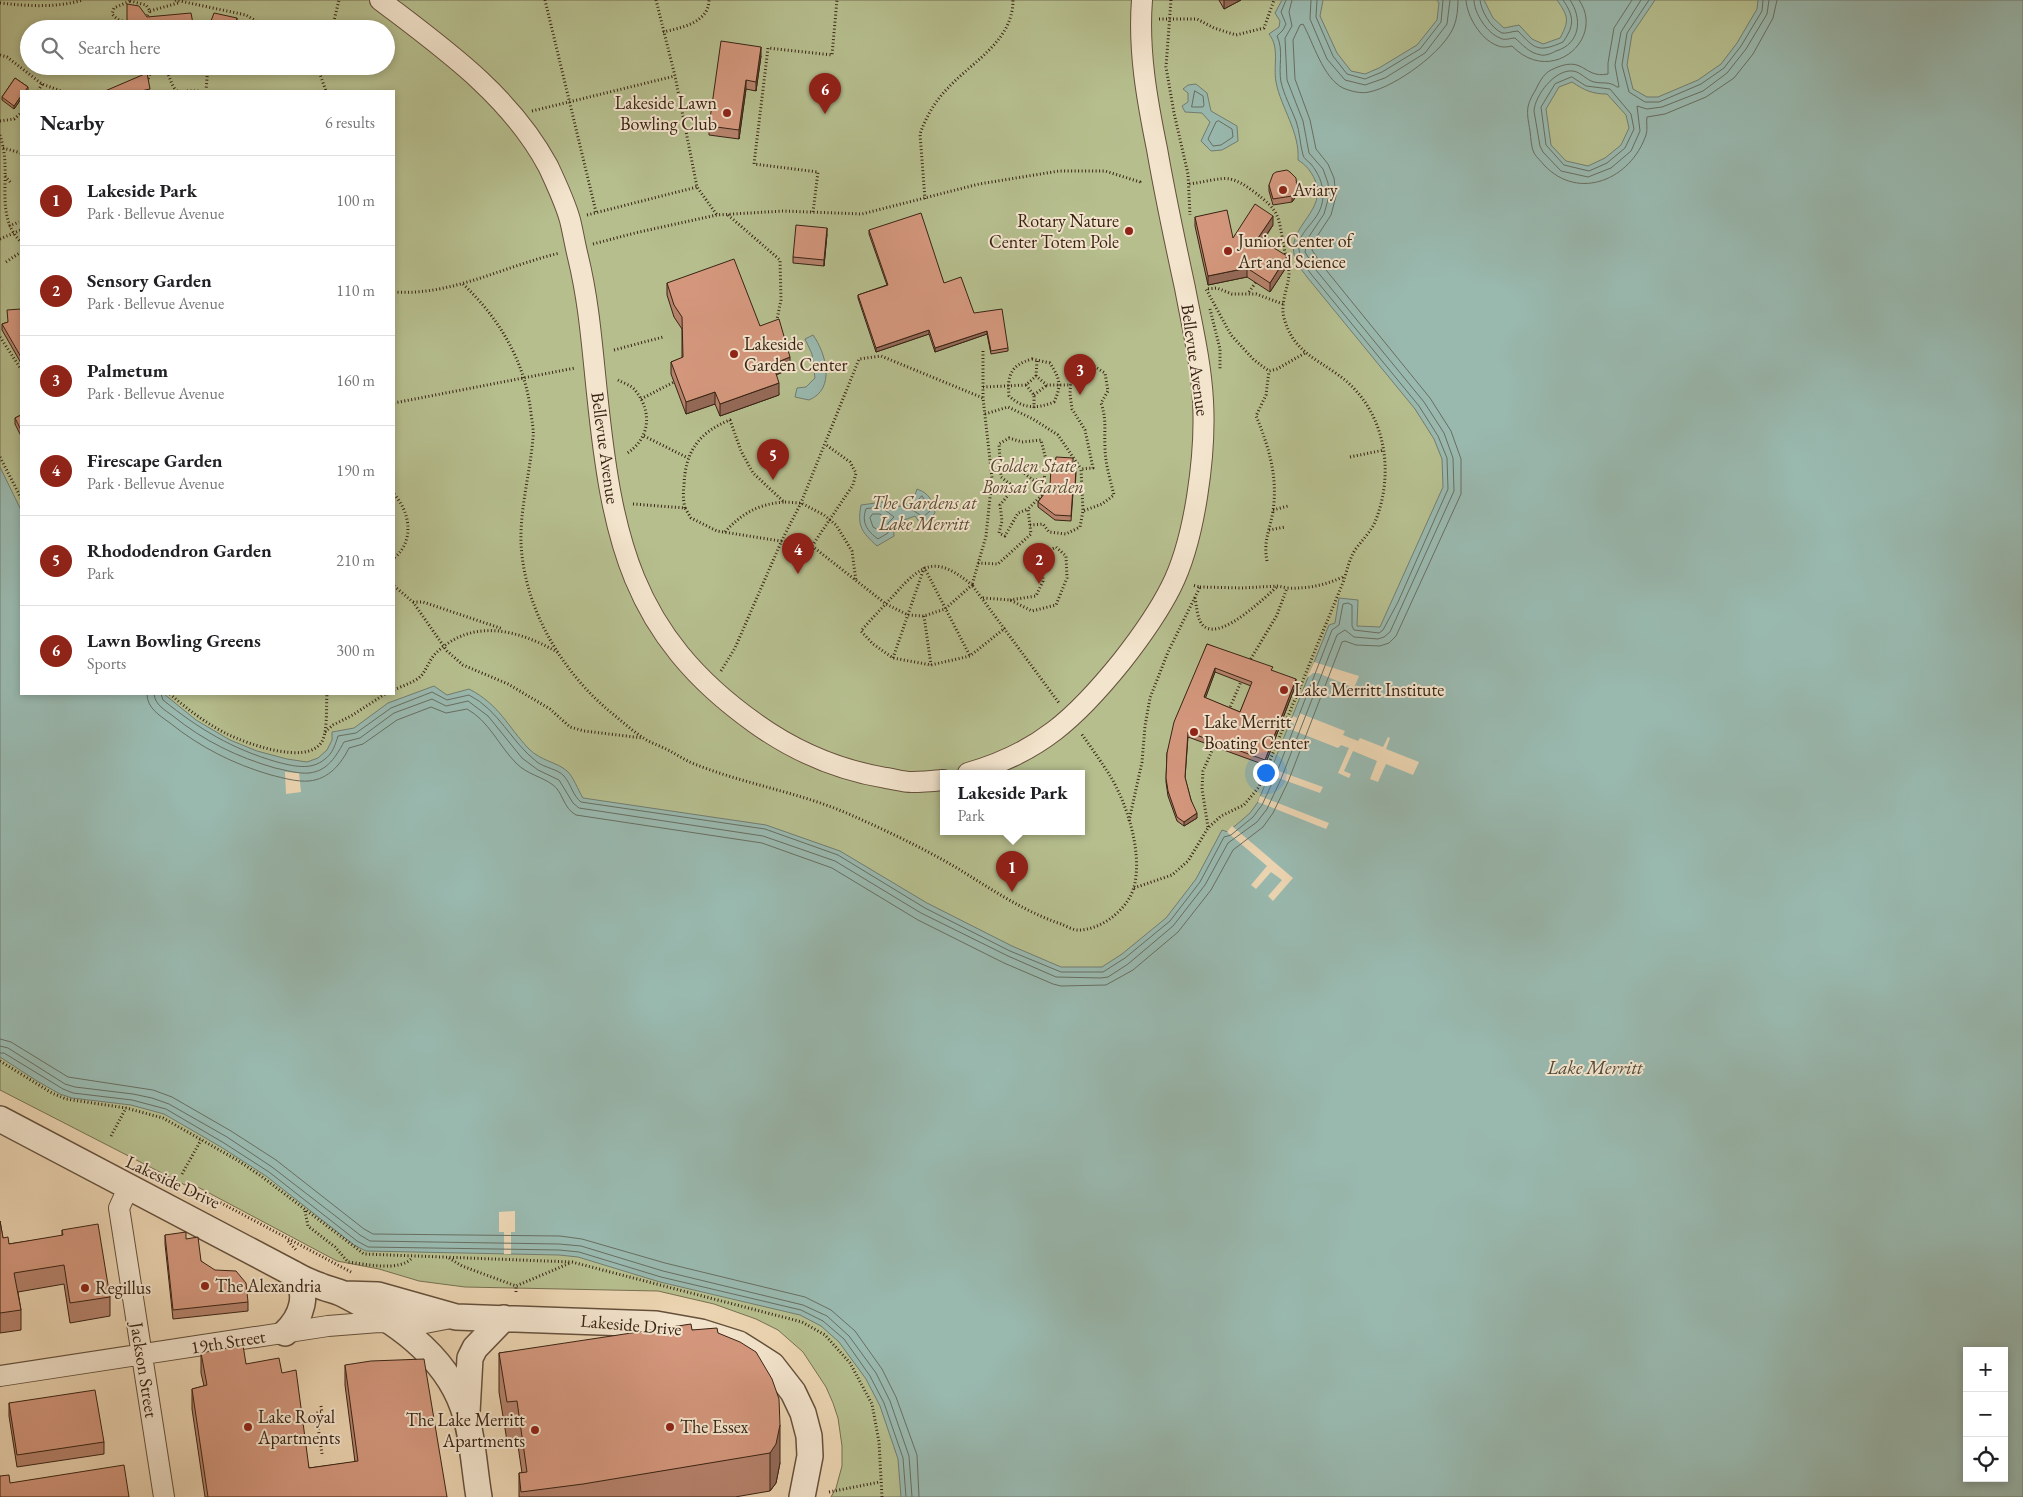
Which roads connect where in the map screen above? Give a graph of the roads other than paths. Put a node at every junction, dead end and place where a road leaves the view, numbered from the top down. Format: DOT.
graph roads {
  1 [pos="380,0"];
  2 [pos="1142,10"];
  3 [pos="977,770"];
  4 [pos="940,780"];
  5 [pos="0,1119"];
  6 [pos="129,1186"];
  7 [pos="294,1274"];
  8 [pos="342,1294"];
  9 [pos="456,1317"];
  10 [pos="504,1318"];
  11 [pos="391,1323"];
  12 [pos="285,1333"];
  13 [pos="141,1355"];
  14 [pos="0,1376"];
  15 [pos="467,1419"];
  16 [pos="164,1497"];
  17 [pos="478,1497"];
  18 [pos="802,1497"];
  1 -- 4 [label="street, Bellevue Avenue"];
  2 -- 3 [label="street, Bellevue Avenue"];
  5 -- 6 [label="street, Lakeside Drive"];
  6 -- 7 [label="street, Lakeside Drive"];
  6 -- 13 [label="street, Jackson Street"];
  7 -- 8 [label="street, Lakeside Drive"];
  7 -- 12 [label="street"];
  8 -- 9 [label="street, Lakeside Drive"];
  8 -- 11 [label="street, Lakeside Drive"];
  9 -- 10 [label="street, Lakeside Drive"];
  9 -- 11 [label="street, 19th Street"];
  10 -- 15 [label="street"];
  10 -- 18 [label="street, Lakeside Drive"];
  11 -- 12 [label="street, 19th Street"];
  11 -- 15 [label="street, Lakeside Drive"];
  12 -- 13 [label="street, 19th Street"];
  13 -- 14 [label="street, 19th Street"];
  13 -- 16 [label="street, Jackson Street"];
  15 -- 17 [label="street"];
}
